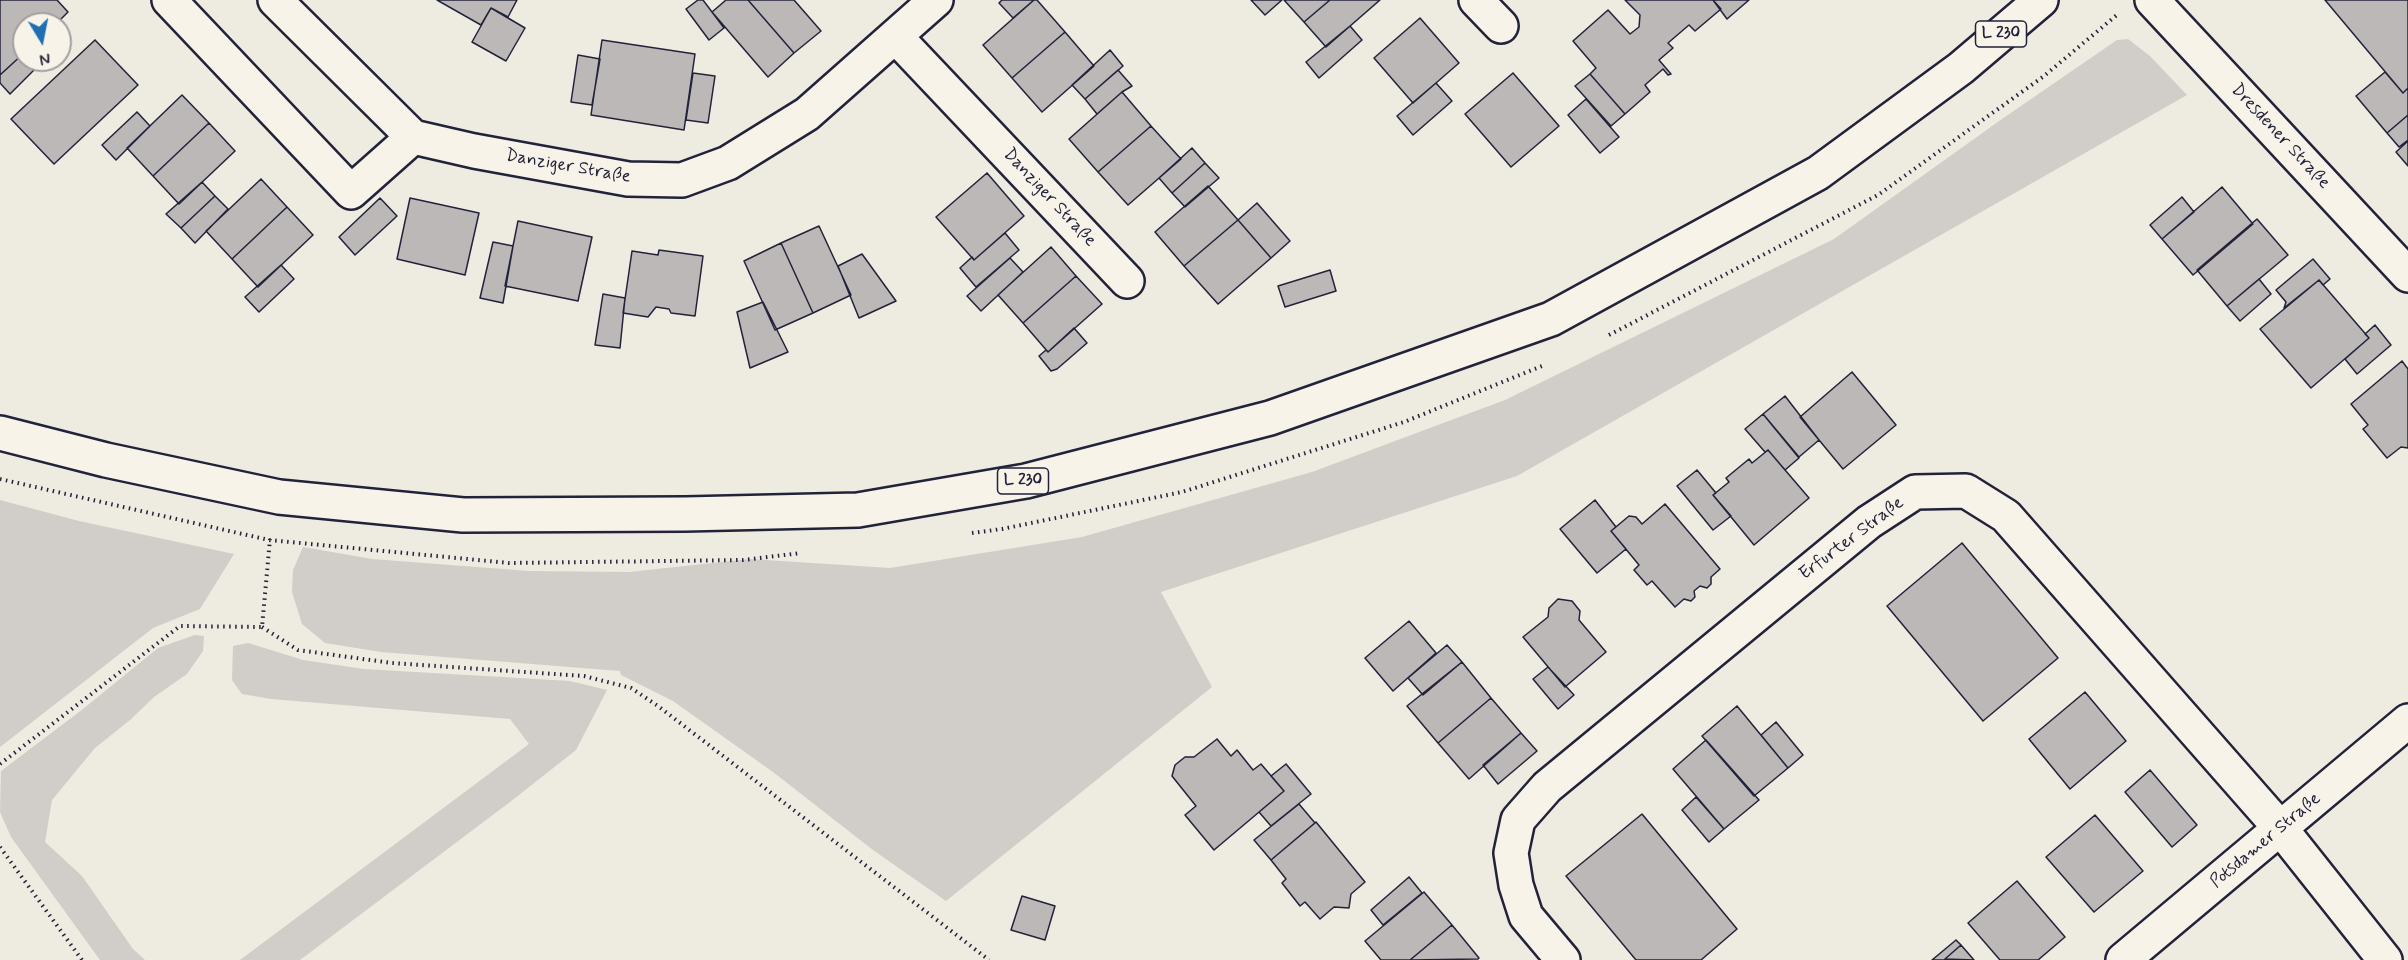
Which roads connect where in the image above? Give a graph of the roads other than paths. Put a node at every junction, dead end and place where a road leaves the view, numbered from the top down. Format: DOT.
graph roads {
  1 [pos="169,0"];
  2 [pos="275,0"];
  3 [pos="936,0"];
  4 [pos="1476,0"];
  5 [pos="2041,0"];
  6 [pos="2138,4"];
  7 [pos="1501,26"];
  8 [pos="896,37"];
  9 [pos="413,137"];
  10 [pos="2408,275"];
  11 [pos="1127,281"];
  12 [pos="0,432"];
  13 [pos="2408,721"];
  14 [pos="2281,829"];
  15 [pos="1563,960"];
  16 [pos="2123,960"];
  17 [pos="2385,960"];
  1 -- 9 [label="street"];
  2 -- 9 [label="street"];
  3 -- 8 [label="street, Danziger Straße"];
  4 -- 7 [label="street"];
  5 -- 12 [label="street, L 230"];
  6 -- 10 [label="street, Dresdener Straße"];
  8 -- 9 [label="street, Danziger Straße"];
  8 -- 11 [label="street, Danziger Straße"];
  13 -- 14 [label="street, Potsdamer Straße"];
  14 -- 15 [label="street, Erfurter Straße"];
  14 -- 16 [label="street, Potsdamer Straße"];
  14 -- 17 [label="street, Erfurter Straße"];
}
